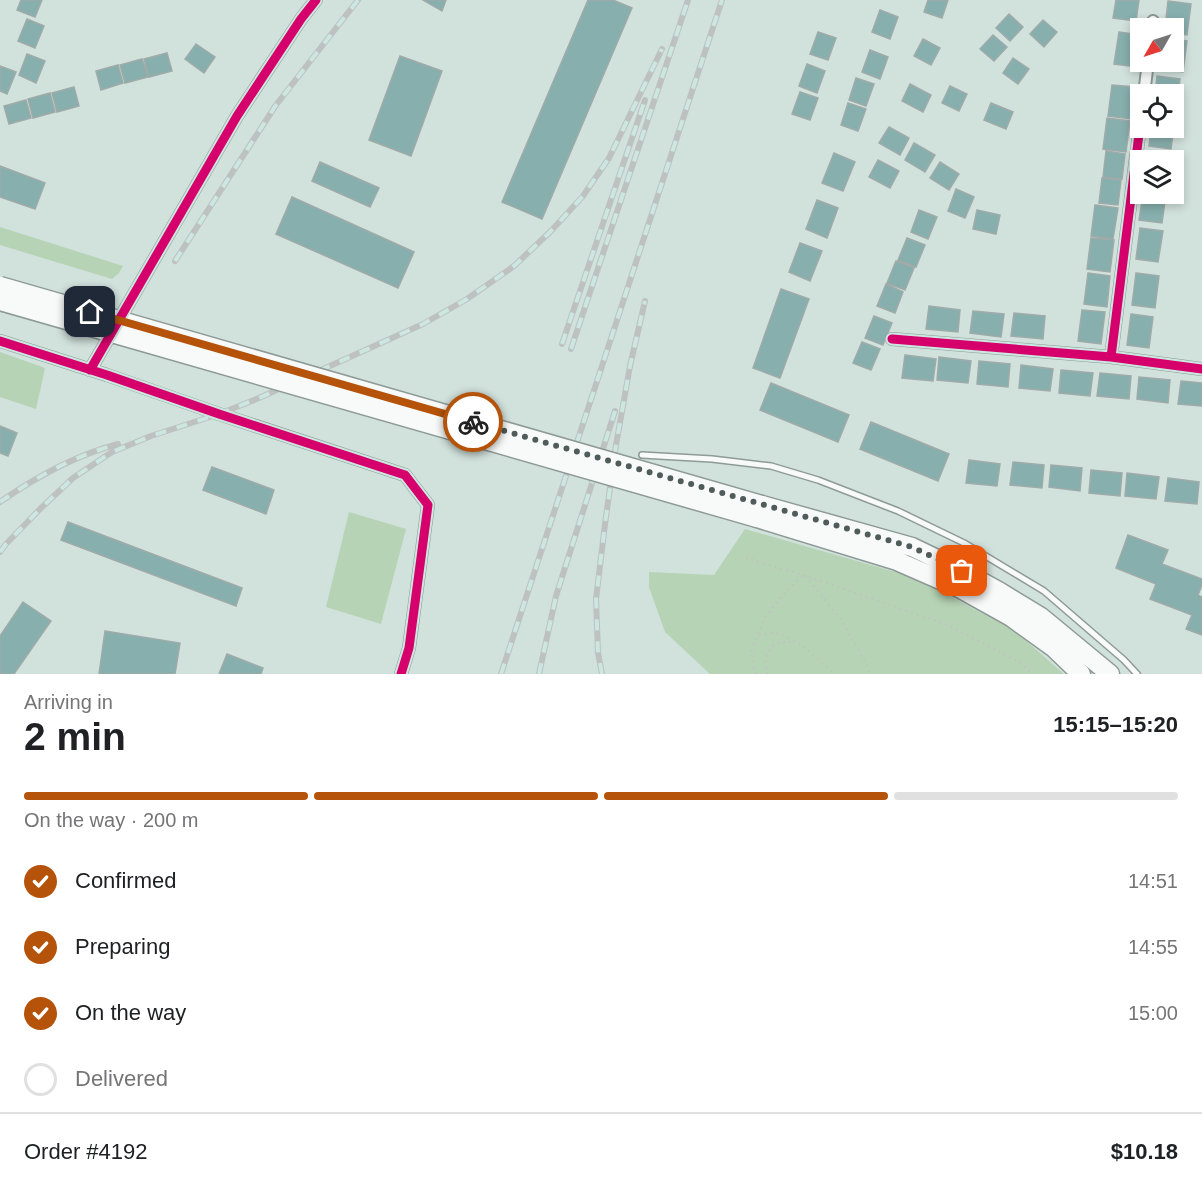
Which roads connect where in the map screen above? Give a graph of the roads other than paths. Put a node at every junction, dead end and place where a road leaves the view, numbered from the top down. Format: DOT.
graph roads {
  1 [pos="316,0"];
  2 [pos="1138,138"];
  3 [pos="0,286"];
  4 [pos="0,301"];
  5 [pos="892,339"];
  6 [pos="0,342"];
  7 [pos="1111,357"];
  8 [pos="1202,369"];
  9 [pos="90,370"];
  10 [pos="642,455"];
  11 [pos="759,511"];
  12 [pos="401,674"];
  13 [pos="1081,674"];
  14 [pos="1110,674"];
  15 [pos="1137,674"];
  1 -- 9 [label="street"];
  2 -- 7 [label="street"];
  3 -- 11 [label="main road, bridge"];
  4 -- 11 [label="main road, bridge"];
  5 -- 7 [label="street"];
  6 -- 9 [label="street"];
  7 -- 8 [label="street"];
  9 -- 12 [label="street"];
  10 -- 15 [label="lane"];
  11 -- 13 [label="main road"];
  11 -- 14 [label="main road"];
}
